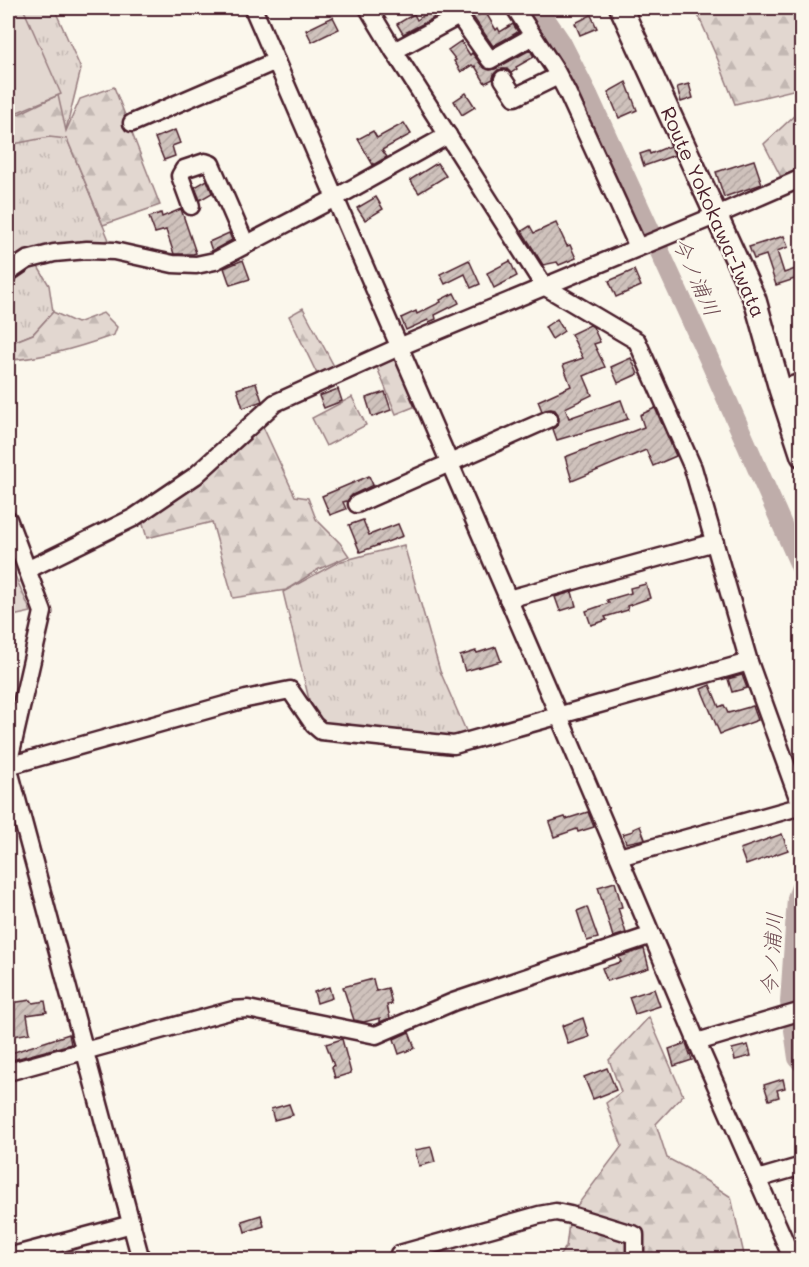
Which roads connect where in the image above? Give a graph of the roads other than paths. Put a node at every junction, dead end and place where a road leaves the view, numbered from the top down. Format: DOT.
graph roads {
  1 [pos="254,8"];
  2 [pos="368,8"];
  3 [pos="515,8"];
  4 [pos="621,8"];
  5 [pos="457,12"];
  6 [pos="533,36"];
  7 [pos="394,51"];
  8 [pos="276,61"];
  9 [pos="558,76"];
  10 [pos="502,79"];
  11 [pos="132,123"];
  12 [pos="448,135"];
  13 [pos="801,178"];
  14 [pos="335,198"];
  15 [pos="191,206"];
  16 [pos="717,215"];
  17 [pos="246,244"];
  18 [pos="639,246"];
  19 [pos="8,273"];
  20 [pos="544,285"];
  21 [pos="399,347"];
  22 [pos="801,382"];
  23 [pos="780,389"];
  24 [pos="549,419"];
  25 [pos="801,456"];
  26 [pos="449,464"];
  27 [pos="357,504"];
  28 [pos="8,519"];
  29 [pos="715,542"];
  30 [pos="27,570"];
  31 [pos="508,599"];
  32 [pos="749,662"];
  33 [pos="559,716"];
  34 [pos="8,766"];
  35 [pos="801,806"];
  36 [pos="619,857"];
  37 [pos="652,936"];
  38 [pos="801,1011"];
  39 [pos="697,1042"];
  40 [pos="85,1051"];
  41 [pos="8,1072"];
  42 [pos="801,1166"];
  43 [pos="757,1179"];
  44 [pos="132,1224"];
  45 [pos="8,1257"];
  46 [pos="141,1260"];
  47 [pos="400,1260"];
  48 [pos="635,1260"];
  49 [pos="793,1260"];
  1 -- 8 [label="street"];
  2 -- 7 [label="street"];
  3 -- 6 [label="street"];
  4 -- 16 [label="main road, Route Yokokawa-Iwata"];
  5 -- 6 [label="street"];
  5 -- 7 [label="street"];
  6 -- 9 [label="street"];
  7 -- 12 [label="street"];
  8 -- 11 [label="street"];
  8 -- 14 [label="street"];
  9 -- 10 [label="street"];
  9 -- 18 [label="street"];
  12 -- 14 [label="street"];
  12 -- 20 [label="street"];
  13 -- 16 [label="street"];
  14 -- 17 [label="street"];
  14 -- 21 [label="street"];
  15 -- 17 [label="street"];
  16 -- 18 [label="street"];
  16 -- 23 [label="main road, Route Yokokawa-Iwata"];
  17 -- 19 [label="street"];
  18 -- 20 [label="street"];
  20 -- 21 [label="street"];
  20 -- 29 [label="street"];
  21 -- 26 [label="street"];
  21 -- 30 [label="street"];
  22 -- 23 [label="street"];
  23 -- 25 [label="main road, Route Yokokawa-Iwata"];
  24 -- 26 [label="street"];
  26 -- 27 [label="street"];
  26 -- 31 [label="street"];
  28 -- 30 [label="street"];
  29 -- 31 [label="street"];
  29 -- 32 [label="street"];
  30 -- 34 [label="street"];
  31 -- 33 [label="street"];
  32 -- 33 [label="street"];
  32 -- 35 [label="street"];
  33 -- 34 [label="street"];
  33 -- 36 [label="street"];
  34 -- 40 [label="street"];
  35 -- 36 [label="street"];
  36 -- 37 [label="street"];
  37 -- 39 [label="street"];
  37 -- 40 [label="street"];
  38 -- 39 [label="street"];
  39 -- 43 [label="street"];
  40 -- 41 [label="street"];
  40 -- 44 [label="street"];
  42 -- 43 [label="street"];
  43 -- 49 [label="street"];
  44 -- 45 [label="street"];
  44 -- 46 [label="street"];
  47 -- 48 [label="street"];
}
